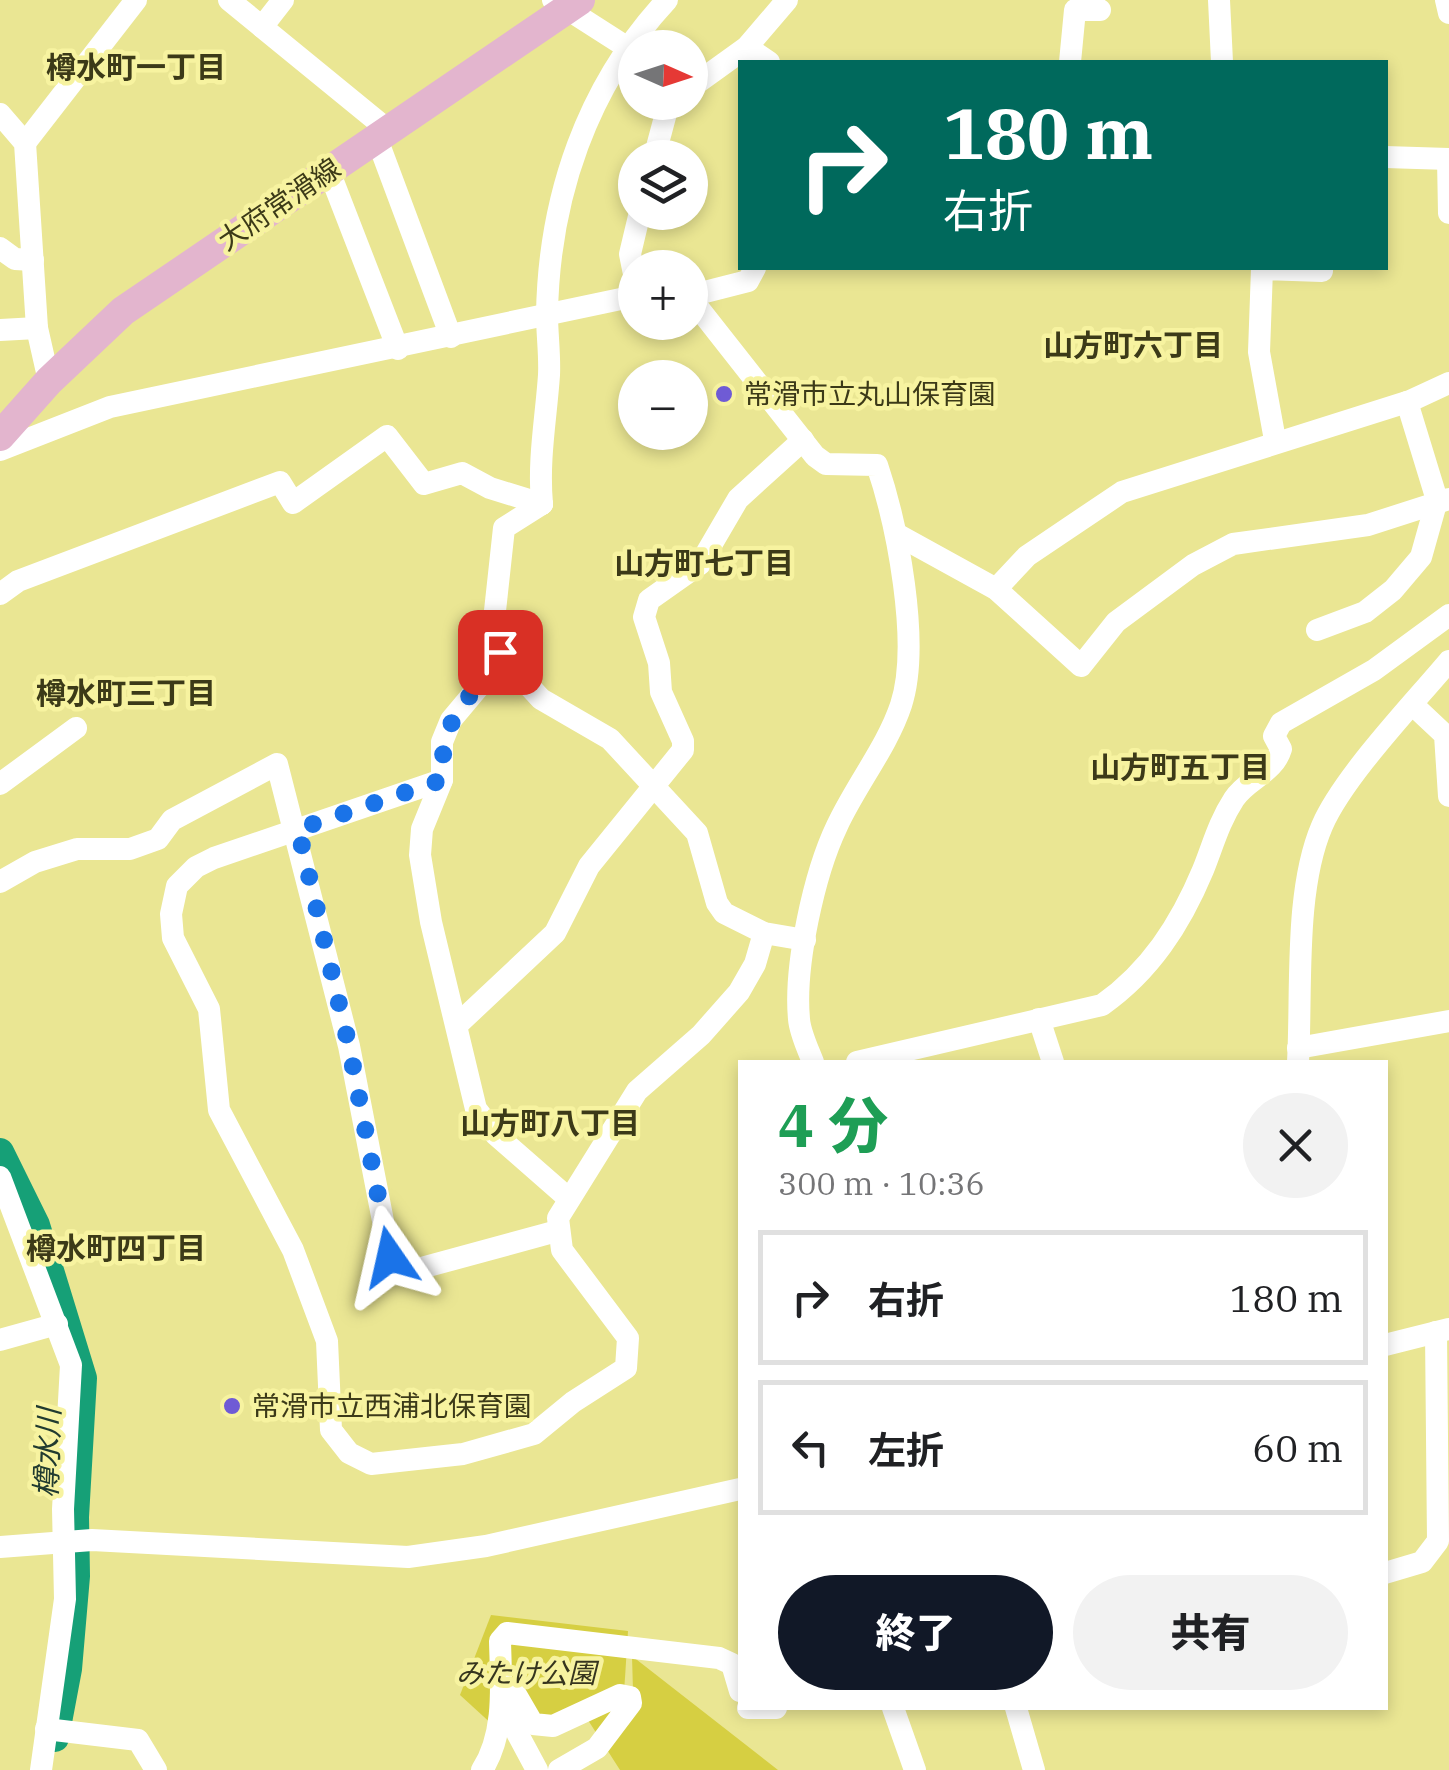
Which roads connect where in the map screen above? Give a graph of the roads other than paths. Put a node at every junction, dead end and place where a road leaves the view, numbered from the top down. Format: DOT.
graph roads {
  1 [pos="136,0"];
  2 [pos="228,0"];
  3 [pos="283,0"];
  4 [pos="667,0"];
  5 [pos="787,0"];
  6 [pos="1219,0"];
  7 [pos="1446,0"];
  8 [pos="566,3"];
  9 [pos="1100,10"];
  10 [pos="1449,13"];
  11 [pos="262,27"];
  12 [pos="643,30"];
  13 [pos="618,41"];
  14 [pos="747,47"];
  15 [pos="766,60"];
  16 [pos="1070,60"];
  17 [pos="1222,60"];
  18 [pos="618,65"];
  19 [pos="708,75"];
  20 [pos="0,114"];
  21 [pos="382,135"];
  22 [pos="25,143"];
  23 [pos="1388,158"];
  24 [pos="1449,159"];
  25 [pos="329,170"];
  26 [pos="1449,213"];
  27 [pos="0,248"];
  28 [pos="32,260"];
  29 [pos="744,270"];
  30 [pos="752,270"];
  31 [pos="1262,270"];
  32 [pos="1262,270"];
  33 [pos="1322,270"];
  34 [pos="708,278"];
  35 [pos="618,299"];
  36 [pos="547,312"];
  37 [pos="37,328"];
  38 [pos="0,330"];
  39 [pos="451,337"];
  40 [pos="398,349"];
  41 [pos="49,381"];
  42 [pos="1449,383"];
  43 [pos="1407,402"];
  44 [pos="0,436"];
  45 [pos="803,440"];
  46 [pos="1274,440"];
  47 [pos="0,450"];
  48 [pos="1443,500"];
  49 [pos="542,504"];
  50 [pos="898,535"];
  51 [pos="996,589"];
  52 [pos="0,594"];
  53 [pos="1449,615"];
  54 [pos="1317,630"];
  55 [pos="503,658"];
  56 [pos="1449,661"];
  57 [pos="1412,705"];
  58 [pos="76,728"];
  59 [pos="442,780"];
  60 [pos="0,784"];
  61 [pos="655,788"];
  62 [pos="1449,796"];
  63 [pos="298,829"];
  64 [pos="0,882"];
  65 [pos="764,933"];
  66 [pos="806,940"];
  67 [pos="1040,1019"];
  68 [pos="1449,1020"];
  69 [pos="457,1024"];
  70 [pos="926,1054"];
  71 [pos="1298,1055"];
  72 [pos="811,1060"];
  73 [pos="874,1060"];
  74 [pos="1051,1060"];
  75 [pos="0,1176"];
  76 [pos="568,1198"];
  77 [pos="557,1231"];
  78 [pos="57,1324"];
  79 [pos="1443,1330"];
  80 [pos="0,1340"];
  81 [pos="1388,1343"];
  82 [pos="738,1489"];
  83 [pos="66,1540"];
  84 [pos="0,1547"];
  85 [pos="1388,1572"];
  86 [pos="738,1684"];
  87 [pos="503,1687"];
  88 [pos="894,1710"];
  89 [pos="1017,1710"];
  90 [pos="47,1730"];
  91 [pos="41,1770"];
  92 [pos="156,1770"];
  93 [pos="482,1770"];
  94 [pos="537,1770"];
  95 [pos="559,1770"];
  96 [pos="915,1770"];
  97 [pos="1034,1770"];
  1 -- 22 [label="street"];
  2 -- 11 [label="street"];
  3 -- 11 [label="street"];
  4 -- 12 [label="street"];
  5 -- 14 [label="street"];
  6 -- 17 [label="street"];
  7 -- 10 [label="street"];
  8 -- 13 [label="street"];
  8 -- 21 [label="main road, 大府常滑線"];
  9 -- 16 [label="street"];
  11 -- 21 [label="street"];
  14 -- 15 [label="street"];
  14 -- 19 [label="street"];
  18 -- 36 [label="street"];
  20 -- 22 [label="street"];
  21 -- 25 [label="main road, 大府常滑線"];
  21 -- 39 [label="street"];
  22 -- 28 [label="street"];
  23 -- 24 [label="street"];
  24 -- 26 [label="street"];
  25 -- 40 [label="street"];
  25 -- 41 [label="main road, 大府常滑線"];
  27 -- 28 [label="street"];
  28 -- 37 [label="street"];
  29 -- 34 [label="street"];
  30 -- 45 [label="street"];
  31 -- 46 [label="street"];
  32 -- 33 [label="street"];
  35 -- 36 [label="street"];
  36 -- 39 [label="street"];
  36 -- 49 [label="street"];
  37 -- 38 [label="street"];
  37 -- 41 [label="street"];
  39 -- 40 [label="street"];
  40 -- 47 [label="street"];
  41 -- 44 [label="main road, 大府常滑線"];
  42 -- 43 [label="street"];
  43 -- 46 [label="street"];
  43 -- 48 [label="street"];
  45 -- 50 [label="street"];
  45 -- 61 [label="street"];
  46 -- 51 [label="street"];
  48 -- 51 [label="street"];
  48 -- 54 [label="street"];
  49 -- 52 [label="street"];
  49 -- 55 [label="street"];
  50 -- 51 [label="street"];
  50 -- 66 [label="street"];
  53 -- 67 [label="street"];
  55 -- 59 [label="street"];
  55 -- 61 [label="street"];
  56 -- 57 [label="street"];
  57 -- 62 [label="street"];
  57 -- 71 [label="street"];
  58 -- 60 [label="street"];
  59 -- 63 [label="street"];
  59 -- 69 [label="street"];
  61 -- 65 [label="street"];
  61 -- 69 [label="street"];
  63 -- 64 [label="street"];
  63 -- 77 [label="street"];
  63 -- 77 [label="street"];
  65 -- 66 [label="street"];
  65 -- 76 [label="street"];
  66 -- 72 [label="street"];
  67 -- 70 [label="street"];
  67 -- 74 [label="street"];
  68 -- 71 [label="street"];
  69 -- 76 [label="street"];
  70 -- 73 [label="street"];
  75 -- 78 [label="street"];
  76 -- 77 [label="street"];
  78 -- 80 [label="street"];
  78 -- 83 [label="street"];
  79 -- 81 [label="street"];
  79 -- 85 [label="street"];
  82 -- 83 [label="street"];
  83 -- 84 [label="street"];
  83 -- 90 [label="street"];
  86 -- 87 [label="street"];
  87 -- 93 [label="street"];
  87 -- 94 [label="street"];
  87 -- 95 [label="street"];
  88 -- 96 [label="street"];
  89 -- 97 [label="street"];
  90 -- 91 [label="street"];
  90 -- 92 [label="street"];
}
